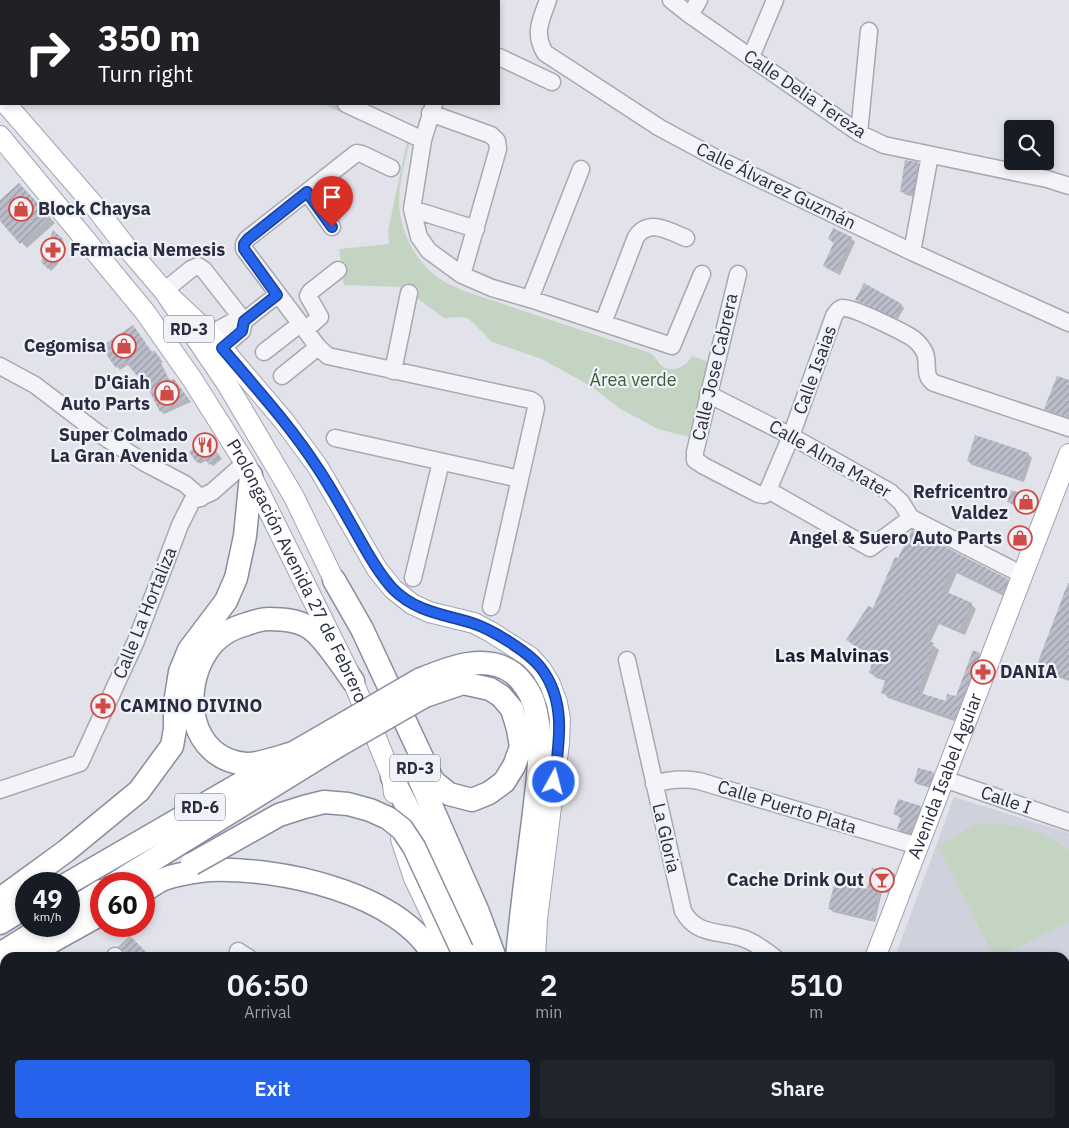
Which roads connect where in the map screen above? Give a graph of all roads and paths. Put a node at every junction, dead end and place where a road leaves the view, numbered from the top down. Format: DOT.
graph roads {
  1 [pos="548,0"];
  2 [pos="671,0"];
  3 [pos="699,0"];
  4 [pos="775,0"];
  5 [pos="690,15"];
  6 [pos="869,31"];
  7 [pos="751,57"];
  8 [pos="500,58"];
  9 [pos="552,82"];
  10 [pos="7,105"];
  11 [pos="348,105"];
  12 [pos="432,108"];
  13 [pos="859,133"];
  14 [pos="0,136"];
  15 [pos="423,140"];
  16 [pos="930,155"];
  17 [pos="391,168"];
  18 [pos="581,169"];
  19 [pos="1069,186"];
  20 [pos="307,192"];
  21 [pos="412,209"];
  22 [pos="332,227"];
  23 [pos="476,229"];
  24 [pos="686,238"];
  25 [pos="912,252"];
  26 [pos="338,270"];
  27 [pos="702,274"];
  28 [pos="738,274"];
  29 [pos="462,275"];
  30 [pos="164,291"];
  31 [pos="409,293"];
  32 [pos="277,295"];
  33 [pos="530,299"];
  34 [pos="244,321"];
  35 [pos="603,323"];
  36 [pos="1069,324"];
  37 [pos="302,327"];
  38 [pos="216,341"];
  39 [pos="318,347"];
  40 [pos="264,352"];
  41 [pos="0,366"];
  42 [pos="393,371"];
  43 [pos="282,376"];
  44 [pos="708,394"];
  45 [pos="1069,428"];
  46 [pos="791,436"];
  47 [pos="335,438"];
  48 [pos="1069,454"];
  49 [pos="441,462"];
  50 [pos="248,469"];
  51 [pos="520,479"];
  52 [pos="768,490"];
  53 [pos="201,498"];
  54 [pos="911,518"];
  55 [pos="1023,575"];
  56 [pos="413,578"];
  57 [pos="334,580"];
  58 [pos="491,607"];
  59 [pos="627,660"];
  60 [pos="353,681"];
  61 [pos="422,688"];
  62 [pos="335,739"];
  63 [pos="294,753"];
  64 [pos="392,778"];
  65 [pos="944,779"];
  66 [pos="654,784"];
  67 [pos="0,790"];
  68 [pos="1069,822"];
  69 [pos="531,834"];
  70 [pos="918,846"];
  71 [pos="132,872"];
  72 [pos="80,876"];
  73 [pos="165,878"];
  74 [pos="155,884"];
  75 [pos="0,899"];
  76 [pos="15,913"];
  77 [pos="537,919"];
  78 [pos="90,920"];
  79 [pos="0,922"];
  80 [pos="27,937"];
  81 [pos="3,952"];
  82 [pos="33,952"];
  83 [pos="431,952"];
  84 [pos="463,952"];
  85 [pos="464,952"];
  86 [pos="493,952"];
  87 [pos="518,952"];
  88 [pos="535,952"];
  89 [pos="758,952"];
  90 [pos="877,952"];
  1 -- 25 [label="street, Calle Álvarez Guzmán"];
  2 -- 5 [label="street, Calle Delia Tereza"];
  3 -- 5 [label="street"];
  4 -- 7 [label="street"];
  5 -- 7 [label="street, Calle Delia Tereza"];
  6 -- 13 [label="street"];
  7 -- 13 [label="street, Calle Delia Tereza"];
  8 -- 9 [label="street"];
  10 -- 30 [label="main road, Prolongación Avenida 27 de Febrero / RD-3"];
  11 -- 15 [label="street"];
  12 -- 15 [label="street"];
  12 -- 23 [label="street"];
  13 -- 16 [label="street, Calle Delia Tereza"];
  14 -- 50 [label="main road, Prolongación Avenida 27 de Febrero / RD-3"];
  15 -- 21 [label="street"];
  16 -- 19 [label="street, Calle Delia Tereza"];
  16 -- 25 [label="street"];
  17 -- 20 [label="street"];
  18 -- 33 [label="street"];
  20 -- 22 [label="street"];
  20 -- 32 [label="street"];
  21 -- 23 [label="street"];
  21 -- 29 [label="street"];
  23 -- 29 [label="street"];
  24 -- 35 [label="street"];
  25 -- 36 [label="street, Calle Álvarez Guzmán"];
  26 -- 37 [label="street"];
  27 -- 35 [label="street"];
  28 -- 44 [label="street, Calle Jose Cabrera"];
  29 -- 33 [label="street"];
  30 -- 34 [label="street"];
  30 -- 38 [label="main road"];
  30 -- 57 [label="main road, Prolongación Avenida 27 de Febrero / RD-3"];
  31 -- 42 [label="street"];
  32 -- 34 [label="street"];
  32 -- 37 [label="street"];
  33 -- 35 [label="street"];
  34 -- 38 [label="street"];
  37 -- 39 [label="street"];
  37 -- 40 [label="street"];
  38 -- 77 [label="main road"];
  39 -- 42 [label="street"];
  39 -- 43 [label="street"];
  41 -- 53 [label="street"];
  42 -- 51 [label="street"];
  44 -- 46 [label="street, Calle Alma Mater"];
  44 -- 52 [label="street, Calle Jose Cabrera"];
  45 -- 46 [label="street, Calle Isaias"];
  46 -- 52 [label="street, Calle Isaias"];
  46 -- 54 [label="street, Calle Alma Mater"];
  47 -- 49 [label="street"];
  48 -- 55 [label="main road, Avenida Isabel Aguiar"];
  49 -- 51 [label="street"];
  49 -- 56 [label="street"];
  50 -- 53 [label="street, Calle La Hortaliza"];
  50 -- 60 [label="main road, Prolongación Avenida 27 de Febrero / RD-3"];
  50 -- 75 [label="highway"];
  51 -- 58 [label="street"];
  52 -- 54 [label="street"];
  53 -- 67 [label="street, Calle La Hortaliza"];
  54 -- 55 [label="street, Calle Alma Mater"];
  55 -- 65 [label="main road, Avenida Isabel Aguiar"];
  57 -- 61 [label="highway"];
  57 -- 86 [label="highway, Prolongación Avenida 27 de Febrero / RD-3"];
  59 -- 66 [label="street, La Gloria"];
  60 -- 63 [label="highway"];
  60 -- 64 [label="main road, Prolongación Avenida 27 de Febrero / RD-3"];
  61 -- 62 [label="highway, RD-6, bridge"];
  61 -- 69 [label="highway"];
  62 -- 63 [label="highway, RD-6"];
  62 -- 71 [label="highway, RD-6"];
  63 -- 72 [label="highway, RD-6"];
  64 -- 85 [label="highway, Prolongación Avenida 27 de Febrero / RD-3"];
  65 -- 68 [label="street, Calle I"];
  65 -- 70 [label="main road, Avenida Isabel Aguiar"];
  66 -- 70 [label="street, Calle Puerto Plata"];
  66 -- 89 [label="street, La Gloria"];
  69 -- 77 [label="highway"];
  69 -- 87 [label="highway"];
  70 -- 90 [label="main road, Avenida Isabel Aguiar"];
  73 -- 74 [label="highway"];
  73 -- 83 [label="highway"];
  73 -- 84 [label="highway, bridge"];
  76 -- 79 [label="highway"];
  77 -- 88 [label="main road"];
  78 -- 82 [label="highway"];
  80 -- 81 [label="highway"];
}
